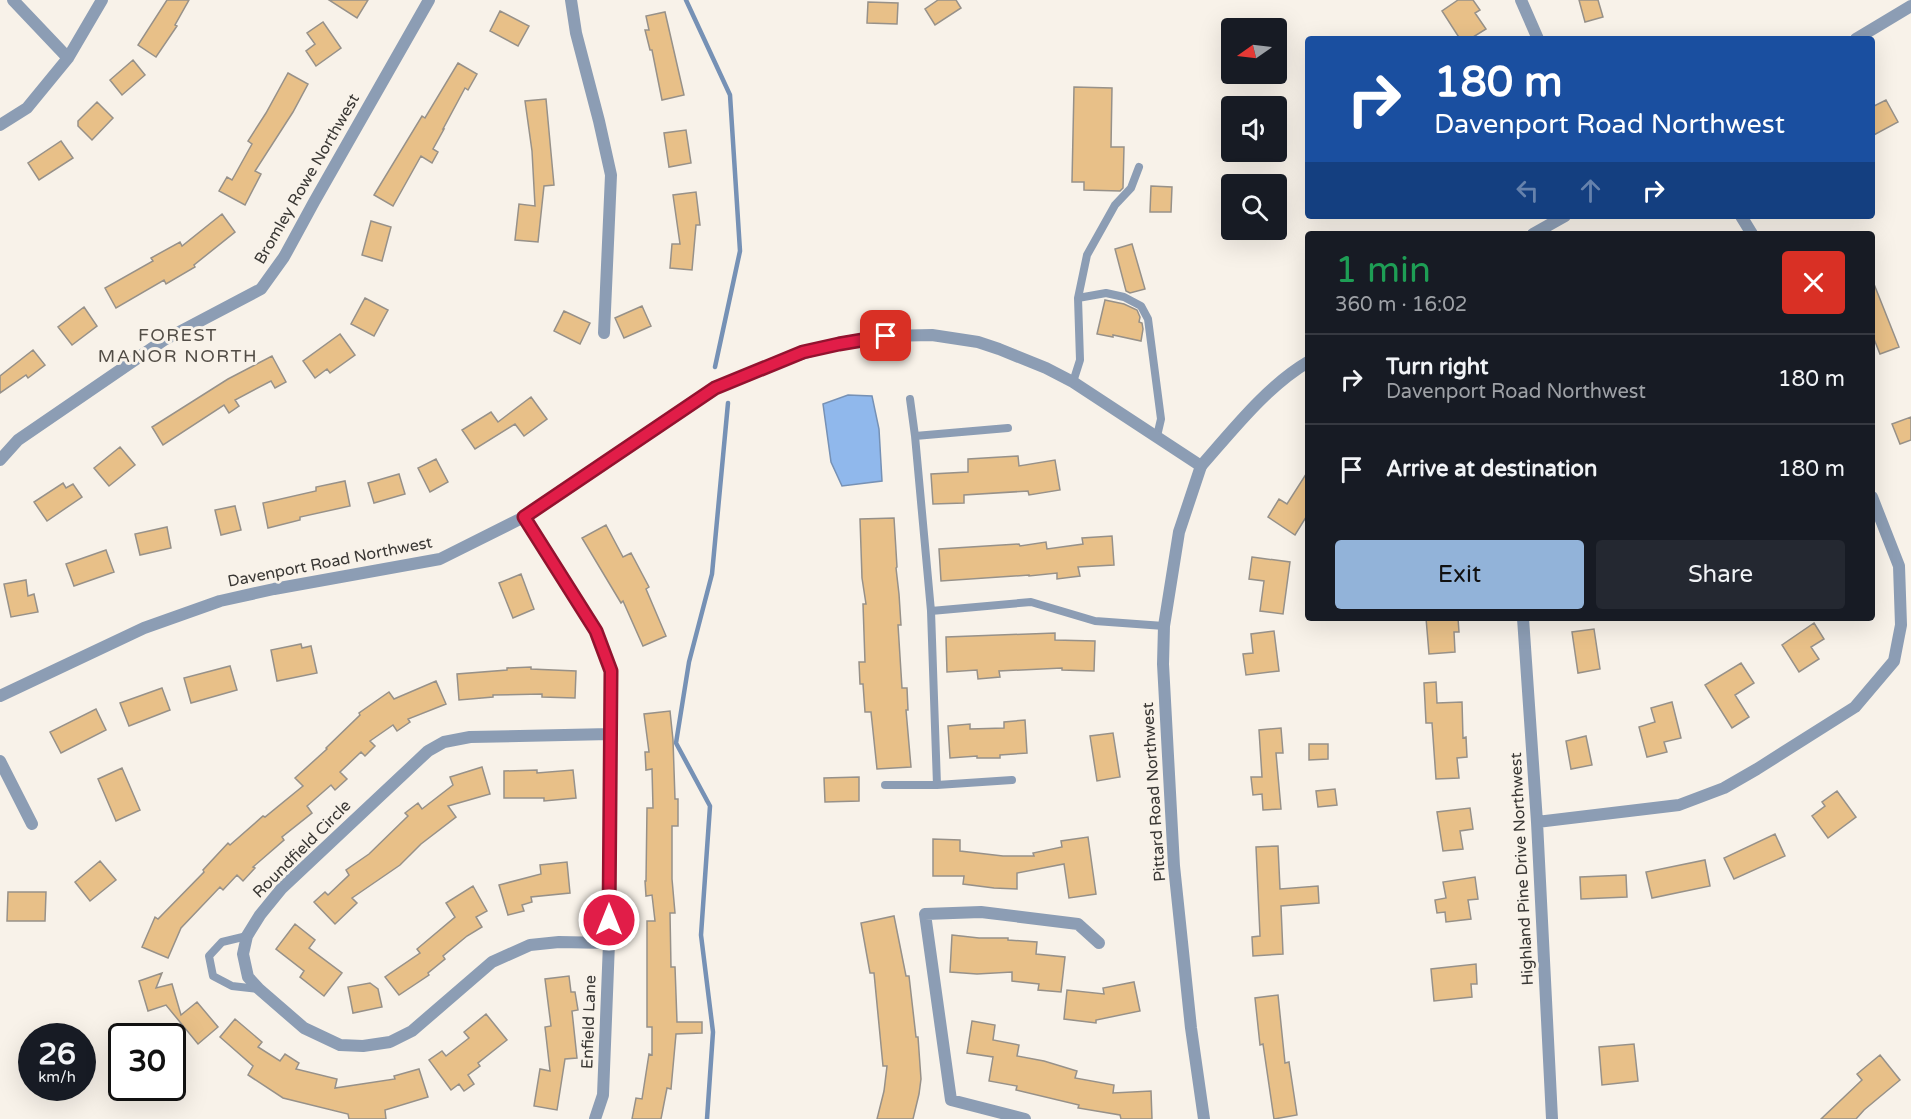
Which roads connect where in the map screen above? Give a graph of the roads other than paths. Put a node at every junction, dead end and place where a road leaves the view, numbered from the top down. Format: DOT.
graph roads {
  1 [pos="13,0"];
  2 [pos="102,0"];
  3 [pos="429,0"];
  4 [pos="571,0"];
  5 [pos="1521,0"];
  6 [pos="1911,6"];
  7 [pos="1537,36"];
  8 [pos="1861,36"];
  9 [pos="68,58"];
  10 [pos="0,125"];
  11 [pos="1139,167"];
  12 [pos="1560,219"];
  13 [pos="1538,231"];
  14 [pos="1078,298"];
  15 [pos="604,333"];
  16 [pos="1305,364"];
  17 [pos="1073,382"];
  18 [pos="910,399"];
  19 [pos="1008,428"];
  20 [pos="915,436"];
  21 [pos="1157,436"];
  22 [pos="0,460"];
  23 [pos="1201,466"];
  24 [pos="1875,504"];
  25 [pos="524,517"];
  26 [pos="932,611"];
  27 [pos="1523,621"];
  28 [pos="1164,626"];
  29 [pos="0,696"];
  30 [pos="610,734"];
  31 [pos="0,761"];
  32 [pos="1012,780"];
  33 [pos="885,785"];
  34 [pos="937,785"];
  35 [pos="1537,822"];
  36 [pos="33,824"];
  37 [pos="247,936"];
  38 [pos="609,943"];
  39 [pos="1099,943"];
  40 [pos="259,989"];
  41 [pos="595,1119"];
  42 [pos="1025,1119"];
  43 [pos="1204,1119"];
  44 [pos="1552,1119"];
  1 -- 9 [label="street"];
  2 -- 9 [label="street"];
  3 -- 22 [label="street, Bromley Rowe Northwest"];
  4 -- 15 [label="street"];
  5 -- 7 [label="street"];
  6 -- 8 [label="street"];
  9 -- 10 [label="street"];
  11 -- 14 [label="lane"];
  12 -- 13 [label="street"];
  14 -- 17 [label="lane"];
  14 -- 21 [label="lane"];
  16 -- 23 [label="street"];
  17 -- 21 [label="street, Davenport Road Northwest"];
  17 -- 25 [label="street, Davenport Road Northwest"];
  18 -- 20 [label="lane"];
  19 -- 20 [label="lane"];
  20 -- 26 [label="lane"];
  21 -- 23 [label="street, Davenport Road Northwest"];
  23 -- 28 [label="street, Pittard Road Northwest"];
  24 -- 35 [label="street"];
  25 -- 29 [label="street, Davenport Road Northwest"];
  25 -- 30 [label="street, Enfield Lane"];
  26 -- 28 [label="lane"];
  26 -- 34 [label="lane"];
  27 -- 35 [label="street, Highland Pine Drive Northwest"];
  28 -- 43 [label="street, Pittard Road Northwest"];
  30 -- 37 [label="street, Roundfield Circle"];
  30 -- 38 [label="street, Enfield Lane"];
  31 -- 36 [label="street"];
  32 -- 34 [label="lane"];
  33 -- 34 [label="lane"];
  35 -- 44 [label="street, Highland Pine Drive Northwest"];
  37 -- 40 [label="street"];
  37 -- 40 [label="lane"];
  38 -- 40 [label="street"];
  38 -- 41 [label="street, Enfield Lane"];
  39 -- 42 [label="street"];
}
